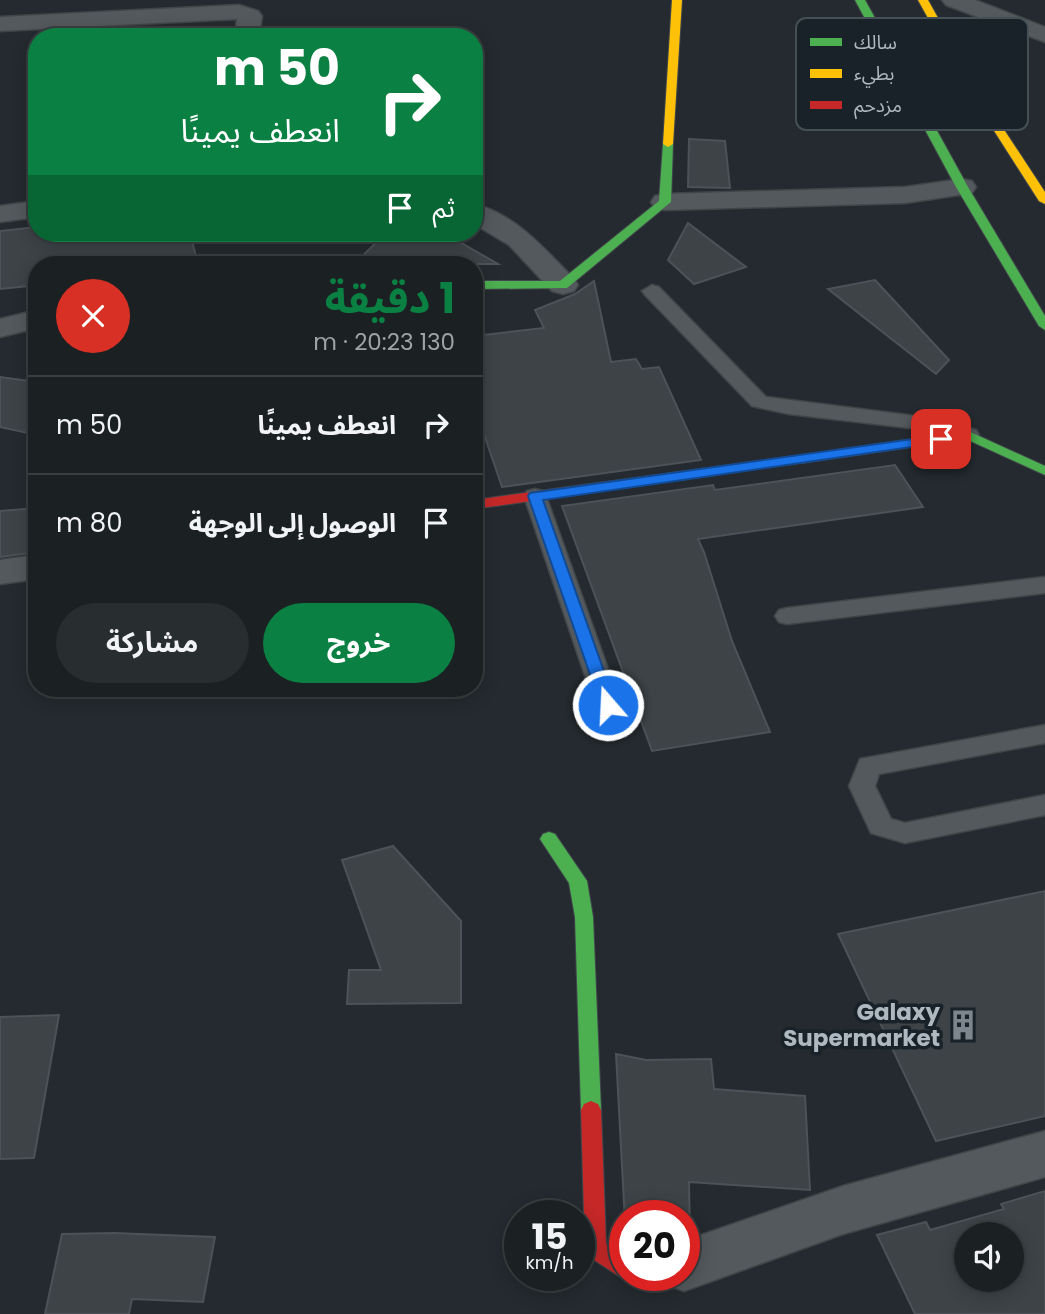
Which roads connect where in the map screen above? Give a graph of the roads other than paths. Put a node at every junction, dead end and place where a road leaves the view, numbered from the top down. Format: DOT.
graph roads {
  1 [pos="677,0"];
  2 [pos="860,0"];
  3 [pos="923,0"];
  4 [pos="954,0"];
  5 [pos="870,18"];
  6 [pos="933,18"];
  7 [pos="1001,18"];
  8 [pos="0,24"];
  9 [pos="248,28"];
  10 [pos="1028,28"];
  11 [pos="1045,35"];
  12 [pos="931,130"];
  13 [pos="999,130"];
  14 [pos="1010,130"];
  15 [pos="1036,158"];
  16 [pos="962,187"];
  17 [pos="1045,201"];
  18 [pos="665,202"];
  19 [pos="28,210"];
  20 [pos="0,214"];
  21 [pos="483,217"];
  22 [pos="483,285"];
  23 [pos="563,285"];
  24 [pos="652,291"];
  25 [pos="28,321"];
  26 [pos="1045,326"];
  27 [pos="0,328"];
  28 [pos="968,435"];
  29 [pos="1045,471"];
  30 [pos="535,496"];
  31 [pos="483,504"];
  32 [pos="28,568"];
  33 [pos="0,572"];
  34 [pos="1045,585"];
  35 [pos="787,616"];
  36 [pos="608,705"];
  37 [pos="1045,734"];
  38 [pos="1045,805"];
  39 [pos="549,839"];
  40 [pos="1045,1154"];
  41 [pos="609,1258"];
  42 [pos="700,1260"];
  1 -- 18 [label="main road"];
  2 -- 5 [label="main road"];
  3 -- 6 [label="main road"];
  4 -- 7 [label="street"];
  8 -- 9 [label="street"];
  10 -- 11 [label="street"];
  12 -- 16 [label="main road"];
  13 -- 17 [label="main road"];
  14 -- 15 [label="main road"];
  16 -- 18 [label="street"];
  16 -- 26 [label="main road"];
  18 -- 23 [label="main road"];
  19 -- 20 [label="street"];
  21 -- 23 [label="street"];
  22 -- 23 [label="main road"];
  24 -- 28 [label="lane"];
  25 -- 27 [label="street"];
  28 -- 29 [label="main road"];
  28 -- 30 [label="main road"];
  30 -- 31 [label="main road"];
  30 -- 36 [label="lane"];
  32 -- 33 [label="street"];
  34 -- 35 [label="lane"];
  37 -- 38 [label="lane"];
  39 -- 41 [label="main road"];
  40 -- 42 [label="street"];
}
